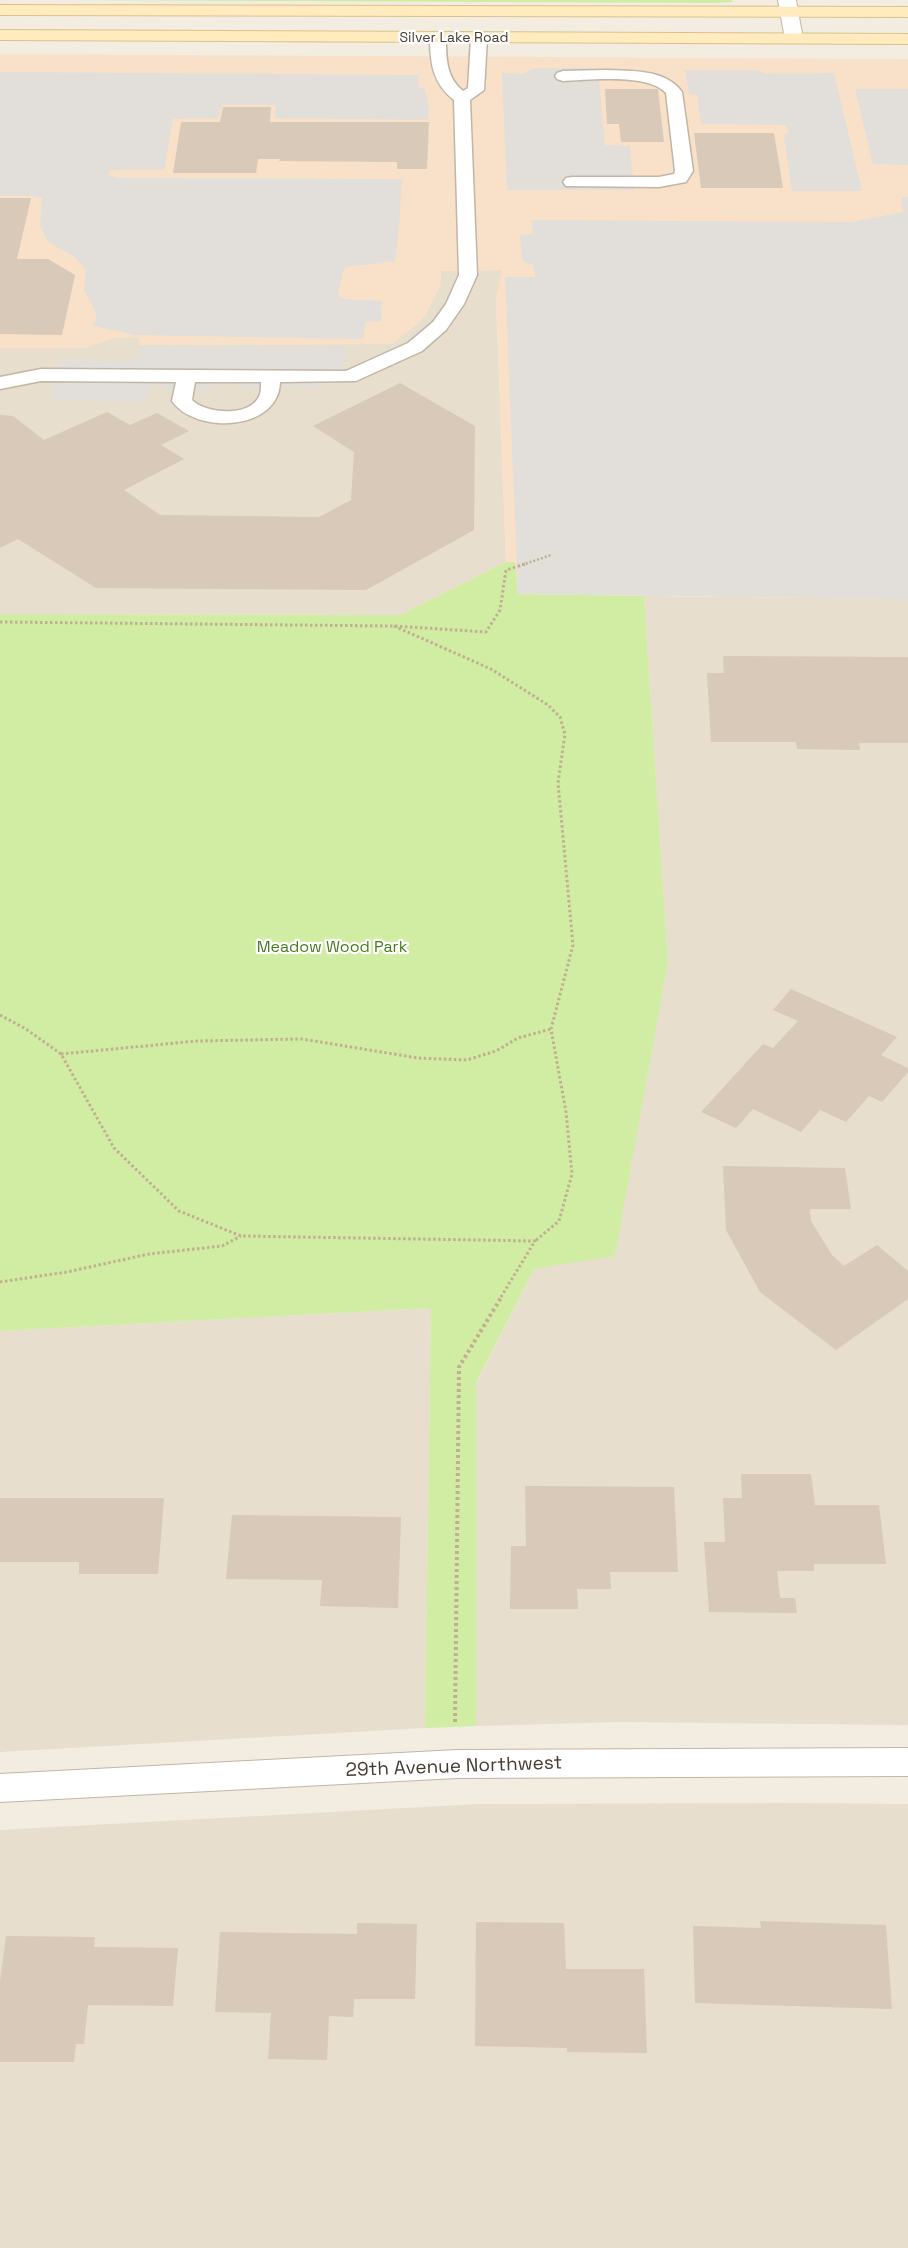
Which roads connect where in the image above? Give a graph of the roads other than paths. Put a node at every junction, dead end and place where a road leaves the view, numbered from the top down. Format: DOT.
graph roads {
  1 [pos="788,6"];
  2 [pos="0,10"];
  3 [pos="908,12"];
  4 [pos="0,36"];
  5 [pos="438,38"];
  6 [pos="479,38"];
  7 [pos="794,39"];
  8 [pos="908,39"];
  9 [pos="564,76"];
  10 [pos="462,98"];
  11 [pos="572,182"];
  12 [pos="187,376"];
  13 [pos="271,376"];
  14 [pos="0,383"];
  15 [pos="908,1762"];
  16 [pos="0,1788"];
  1 -- 2 [label="main road"];
  1 -- 3 [label="main road"];
  1 -- 7 [label="street"];
  4 -- 5 [label="main road, Silver Lake Road"];
  5 -- 6 [label="main road, Silver Lake Road"];
  5 -- 10 [label="lane"];
  6 -- 7 [label="main road, Silver Lake Road"];
  6 -- 10 [label="lane"];
  7 -- 8 [label="main road, Silver Lake Road"];
  9 -- 11 [label="lane"];
  10 -- 13 [label="lane"];
  12 -- 13 [label="lane"];
  12 -- 13 [label="lane"];
  12 -- 14 [label="lane"];
  15 -- 16 [label="street, 29th Avenue Northwest"];
}
